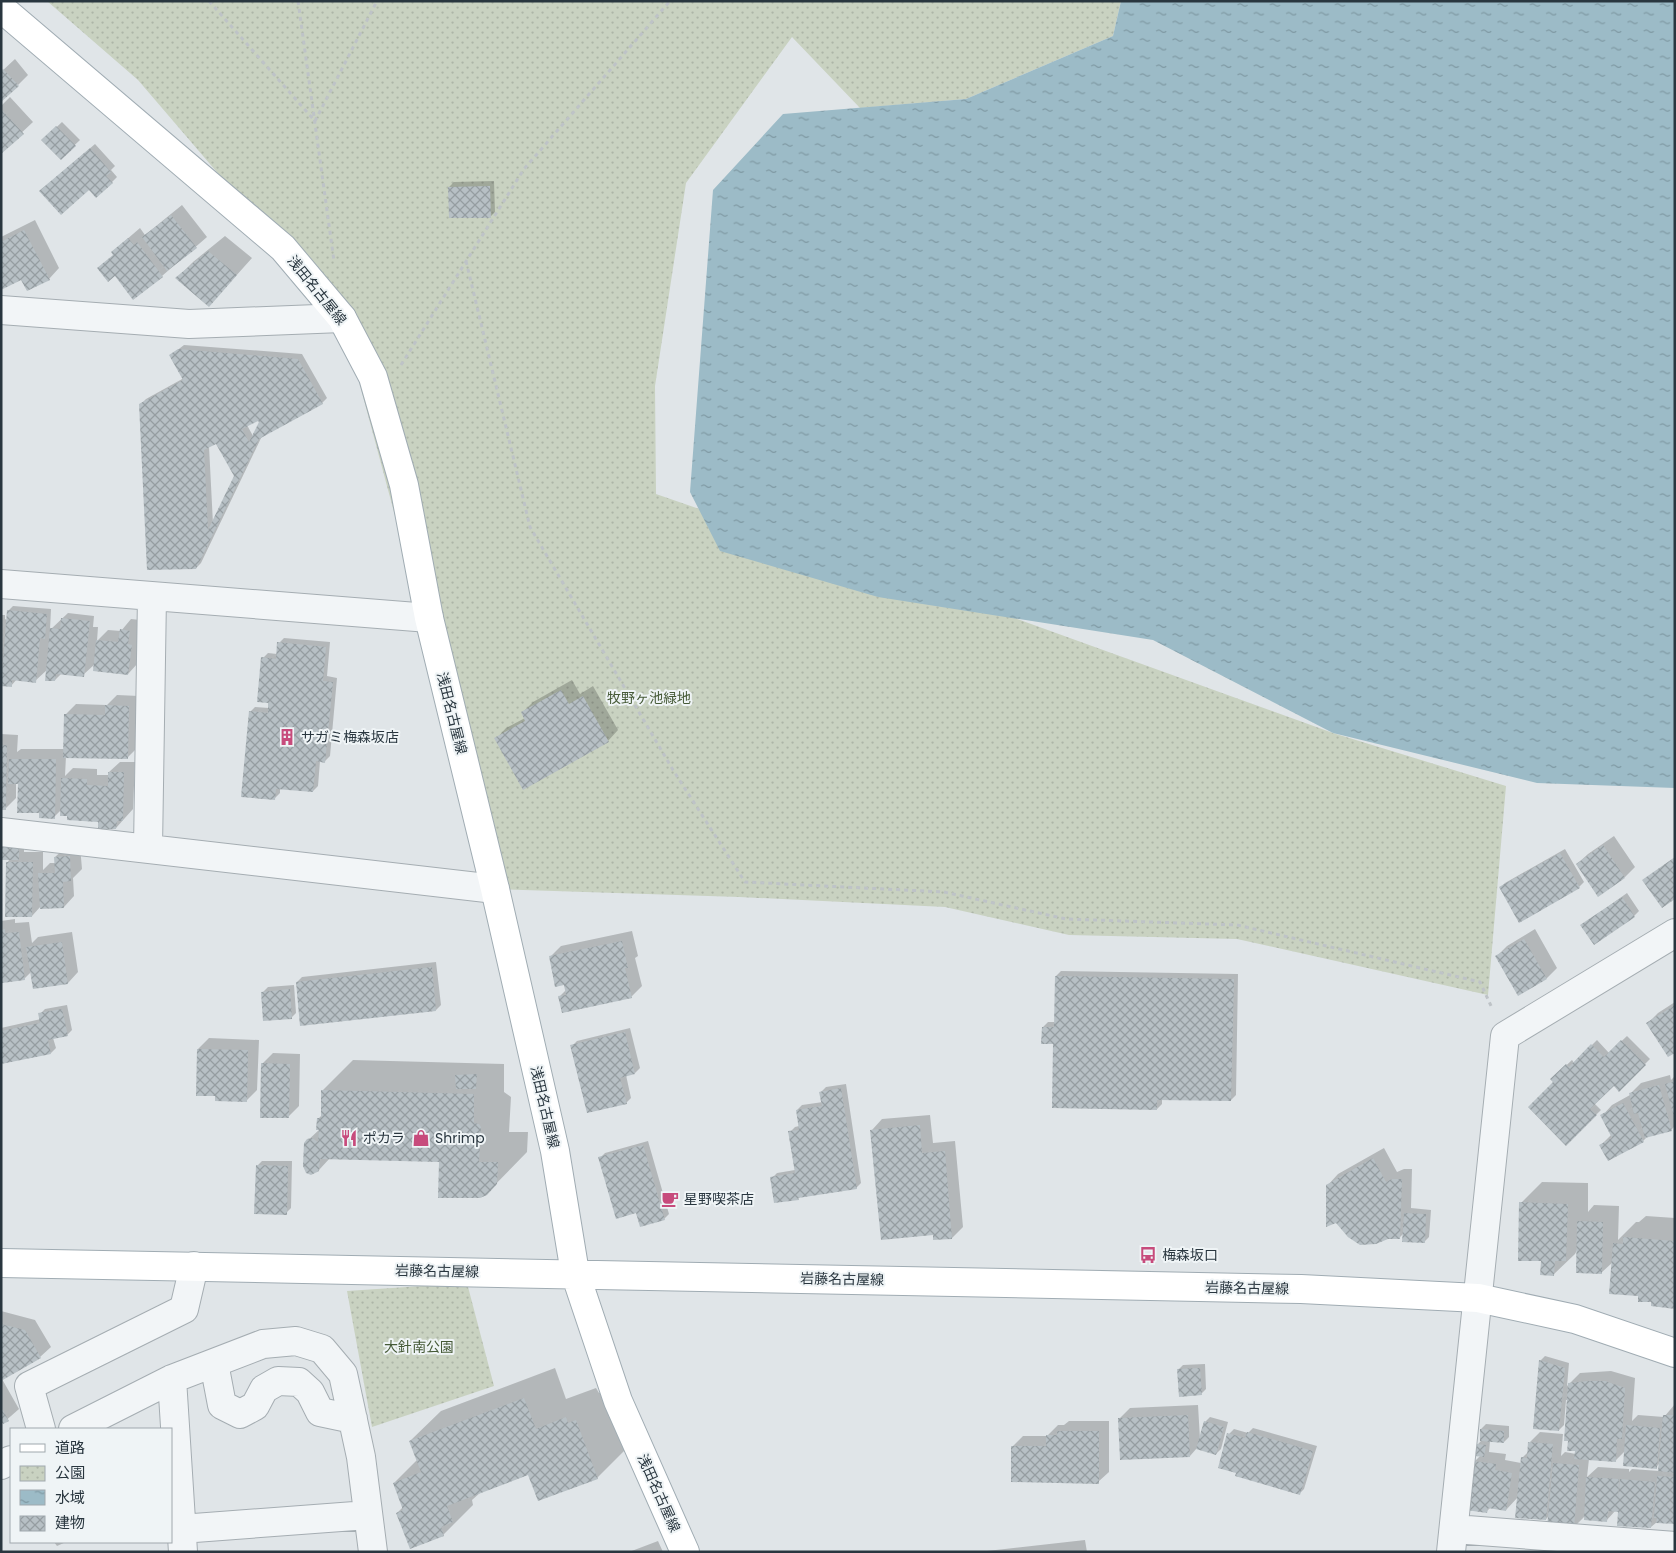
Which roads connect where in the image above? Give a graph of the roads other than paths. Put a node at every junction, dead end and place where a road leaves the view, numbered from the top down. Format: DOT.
graph roads {
  1 [pos="1,8"];
  2 [pos="1,310"];
  3 [pos="342,318"];
  4 [pos="1,584"];
  5 [pos="152,596"];
  6 [pos="429,618"];
  7 [pos="1,832"];
  8 [pos="148,848"];
  9 [pos="495,889"];
  10 [pos="1675,933"];
  11 [pos="1,1263"];
  12 [pos="194,1266"];
  13 [pos="575,1273"];
  14 [pos="1478,1298"];
  15 [pos="1675,1353"];
  16 [pos="214,1363"];
  17 [pos="172,1380"];
  18 [pos="352,1419"];
  19 [pos="41,1428"];
  20 [pos="74,1428"];
  21 [pos="368,1515"];
  22 [pos="182,1540"];
  23 [pos="1452,1540"];
  24 [pos="1675,1546"];
  25 [pos="373,1552"];
  26 [pos="685,1552"];
  1 -- 3 [label="main road, 浅田名古屋線"];
  2 -- 3 [label="street"];
  3 -- 6 [label="main road, 浅田名古屋線"];
  4 -- 5 [label="street"];
  5 -- 6 [label="street"];
  5 -- 8 [label="street"];
  6 -- 9 [label="main road, 浅田名古屋線"];
  7 -- 8 [label="street"];
  8 -- 9 [label="street"];
  9 -- 13 [label="main road, 浅田名古屋線"];
  10 -- 14 [label="street"];
  11 -- 12 [label="main road, 岩藤名古屋線"];
  12 -- 13 [label="main road, 岩藤名古屋線"];
  12 -- 19 [label="street"];
  13 -- 14 [label="main road, 岩藤名古屋線"];
  13 -- 26 [label="main road, 浅田名古屋線"];
  14 -- 15 [label="main road, 岩藤名古屋線"];
  14 -- 23 [label="street"];
  16 -- 17 [label="street"];
  16 -- 18 [label="street"];
  16 -- 18 [label="street"];
  17 -- 20 [label="street"];
  17 -- 22 [label="street"];
  18 -- 21 [label="street"];
  21 -- 22 [label="street"];
  21 -- 25 [label="street"];
  23 -- 24 [label="street"];
}
